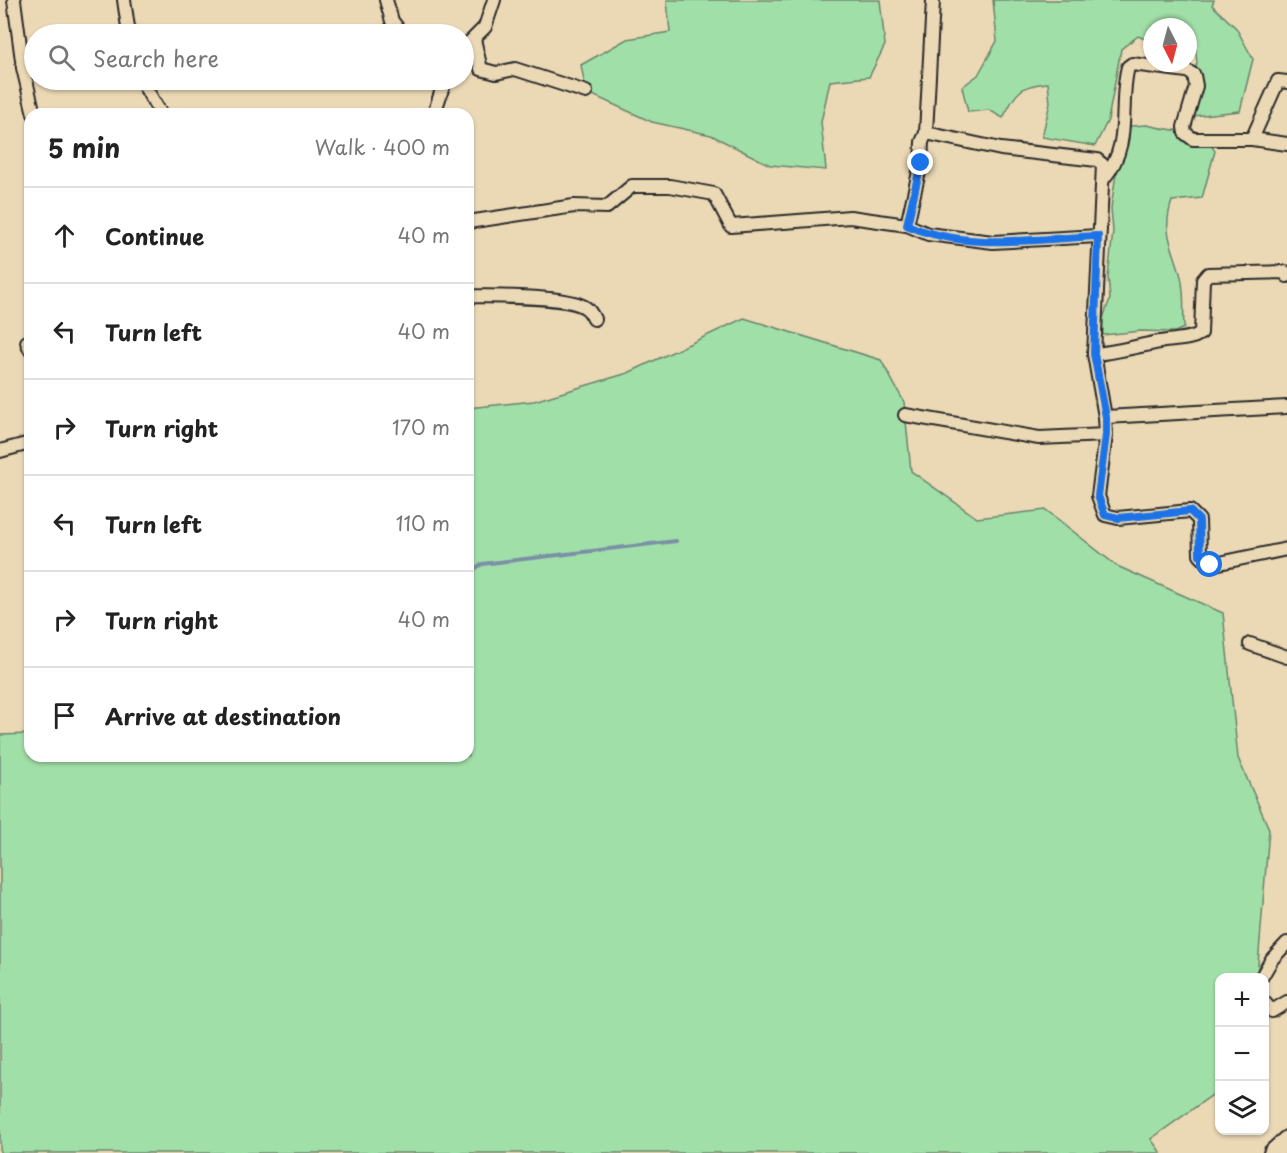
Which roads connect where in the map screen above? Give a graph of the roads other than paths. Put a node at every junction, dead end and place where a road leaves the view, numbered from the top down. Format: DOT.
graph roads {
  1 [pos="14,0"];
  2 [pos="124,0"];
  3 [pos="494,0"];
  4 [pos="933,1"];
  5 [pos="388,3"];
  6 [pos="128,24"];
  7 [pos="397,24"];
  8 [pos="474,39"];
  9 [pos="24,72"];
  10 [pos="1287,82"];
  11 [pos="28,90"];
  12 [pos="147,90"];
  13 [pos="442,90"];
  14 [pos="586,92"];
  15 [pos="33,108"];
  16 [pos="157,108"];
  17 [pos="436,108"];
  18 [pos="926,132"];
  19 [pos="1252,140"];
  20 [pos="1287,144"];
  21 [pos="1104,178"];
  22 [pos="474,221"];
  23 [pos="907,225"];
  24 [pos="1098,236"];
  25 [pos="1287,276"];
  26 [pos="474,296"];
  27 [pos="594,319"];
  28 [pos="1094,354"];
  29 [pos="1287,407"];
  30 [pos="905,415"];
  31 [pos="1106,417"];
  32 [pos="1106,435"];
  33 [pos="24,445"];
  34 [pos="0,451"];
  35 [pos="1287,549"];
  36 [pos="1250,644"];
  37 [pos="1287,657"];
  38 [pos="1287,943"];
  39 [pos="1264,973"];
  40 [pos="1287,1002"];
  41 [pos="1269,1008"];
  42 [pos="1287,1140"];
  43 [pos="1273,1153"];
  1 -- 9 [label="street"];
  2 -- 6 [label="street"];
  3 -- 8 [label="street"];
  4 -- 18 [label="street"];
  5 -- 7 [label="street"];
  8 -- 14 [label="street"];
  10 -- 19 [label="street"];
  11 -- 15 [label="street"];
  12 -- 16 [label="street"];
  13 -- 17 [label="street"];
  18 -- 21 [label="street"];
  18 -- 23 [label="street"];
  19 -- 20 [label="street"];
  19 -- 21 [label="street"];
  21 -- 24 [label="street"];
  22 -- 23 [label="street"];
  23 -- 24 [label="street"];
  24 -- 28 [label="street"];
  25 -- 28 [label="street"];
  26 -- 27 [label="street"];
  28 -- 31 [label="street"];
  29 -- 31 [label="street"];
  30 -- 32 [label="street"];
  31 -- 32 [label="street"];
  32 -- 35 [label="street"];
  33 -- 34 [label="street"];
  36 -- 37 [label="street"];
  38 -- 39 [label="street"];
  40 -- 41 [label="street"];
  42 -- 43 [label="main road"];
}
